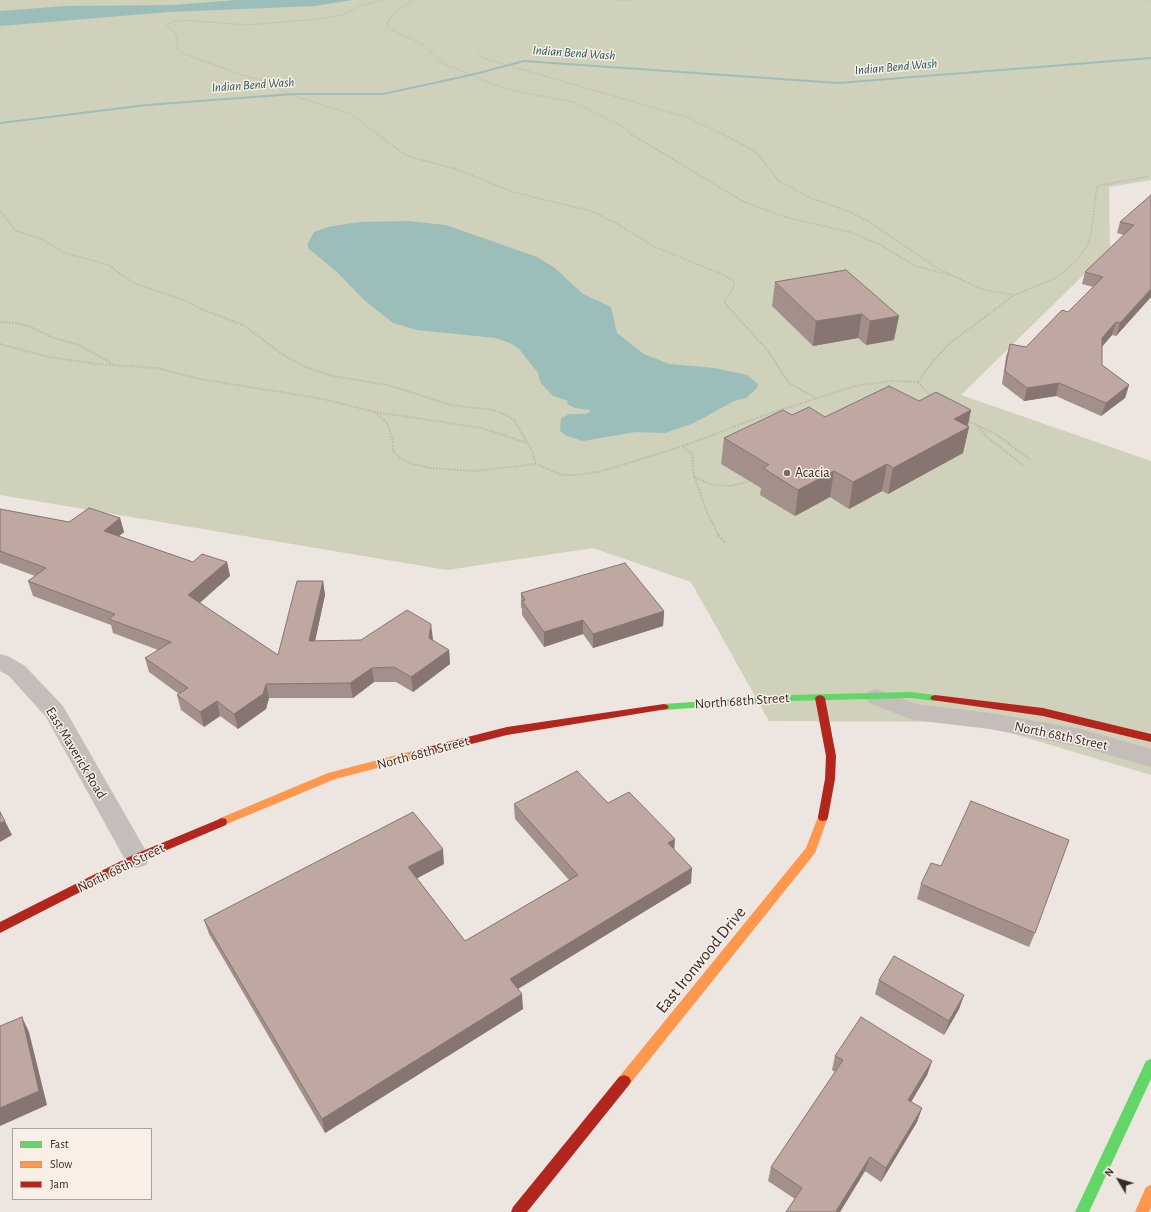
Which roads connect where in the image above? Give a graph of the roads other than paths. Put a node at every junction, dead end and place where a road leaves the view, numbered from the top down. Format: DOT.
graph roads {
  1 [pos="0,661"];
  2 [pos="877,697"];
  3 [pos="820,698"];
  4 [pos="1151,738"];
  5 [pos="1151,758"];
  6 [pos="137,858"];
  7 [pos="0,928"];
  8 [pos="1151,1065"];
  9 [pos="1151,1192"];
  10 [pos="518,1212"];
  11 [pos="1082,1212"];
  12 [pos="1142,1212"];
  1 -- 6 [label="street, East Maverick Road"];
  2 -- 3 [label="street, North 68th Street"];
  2 -- 4 [label="street, North 68th Street"];
  2 -- 5 [label="street, North 68th Street"];
  3 -- 6 [label="street, North 68th Street"];
  3 -- 10 [label="street, East Ironwood Drive"];
  6 -- 7 [label="street, North 68th Street"];
  8 -- 11 [label="street"];
  9 -- 12 [label="street"];
}
